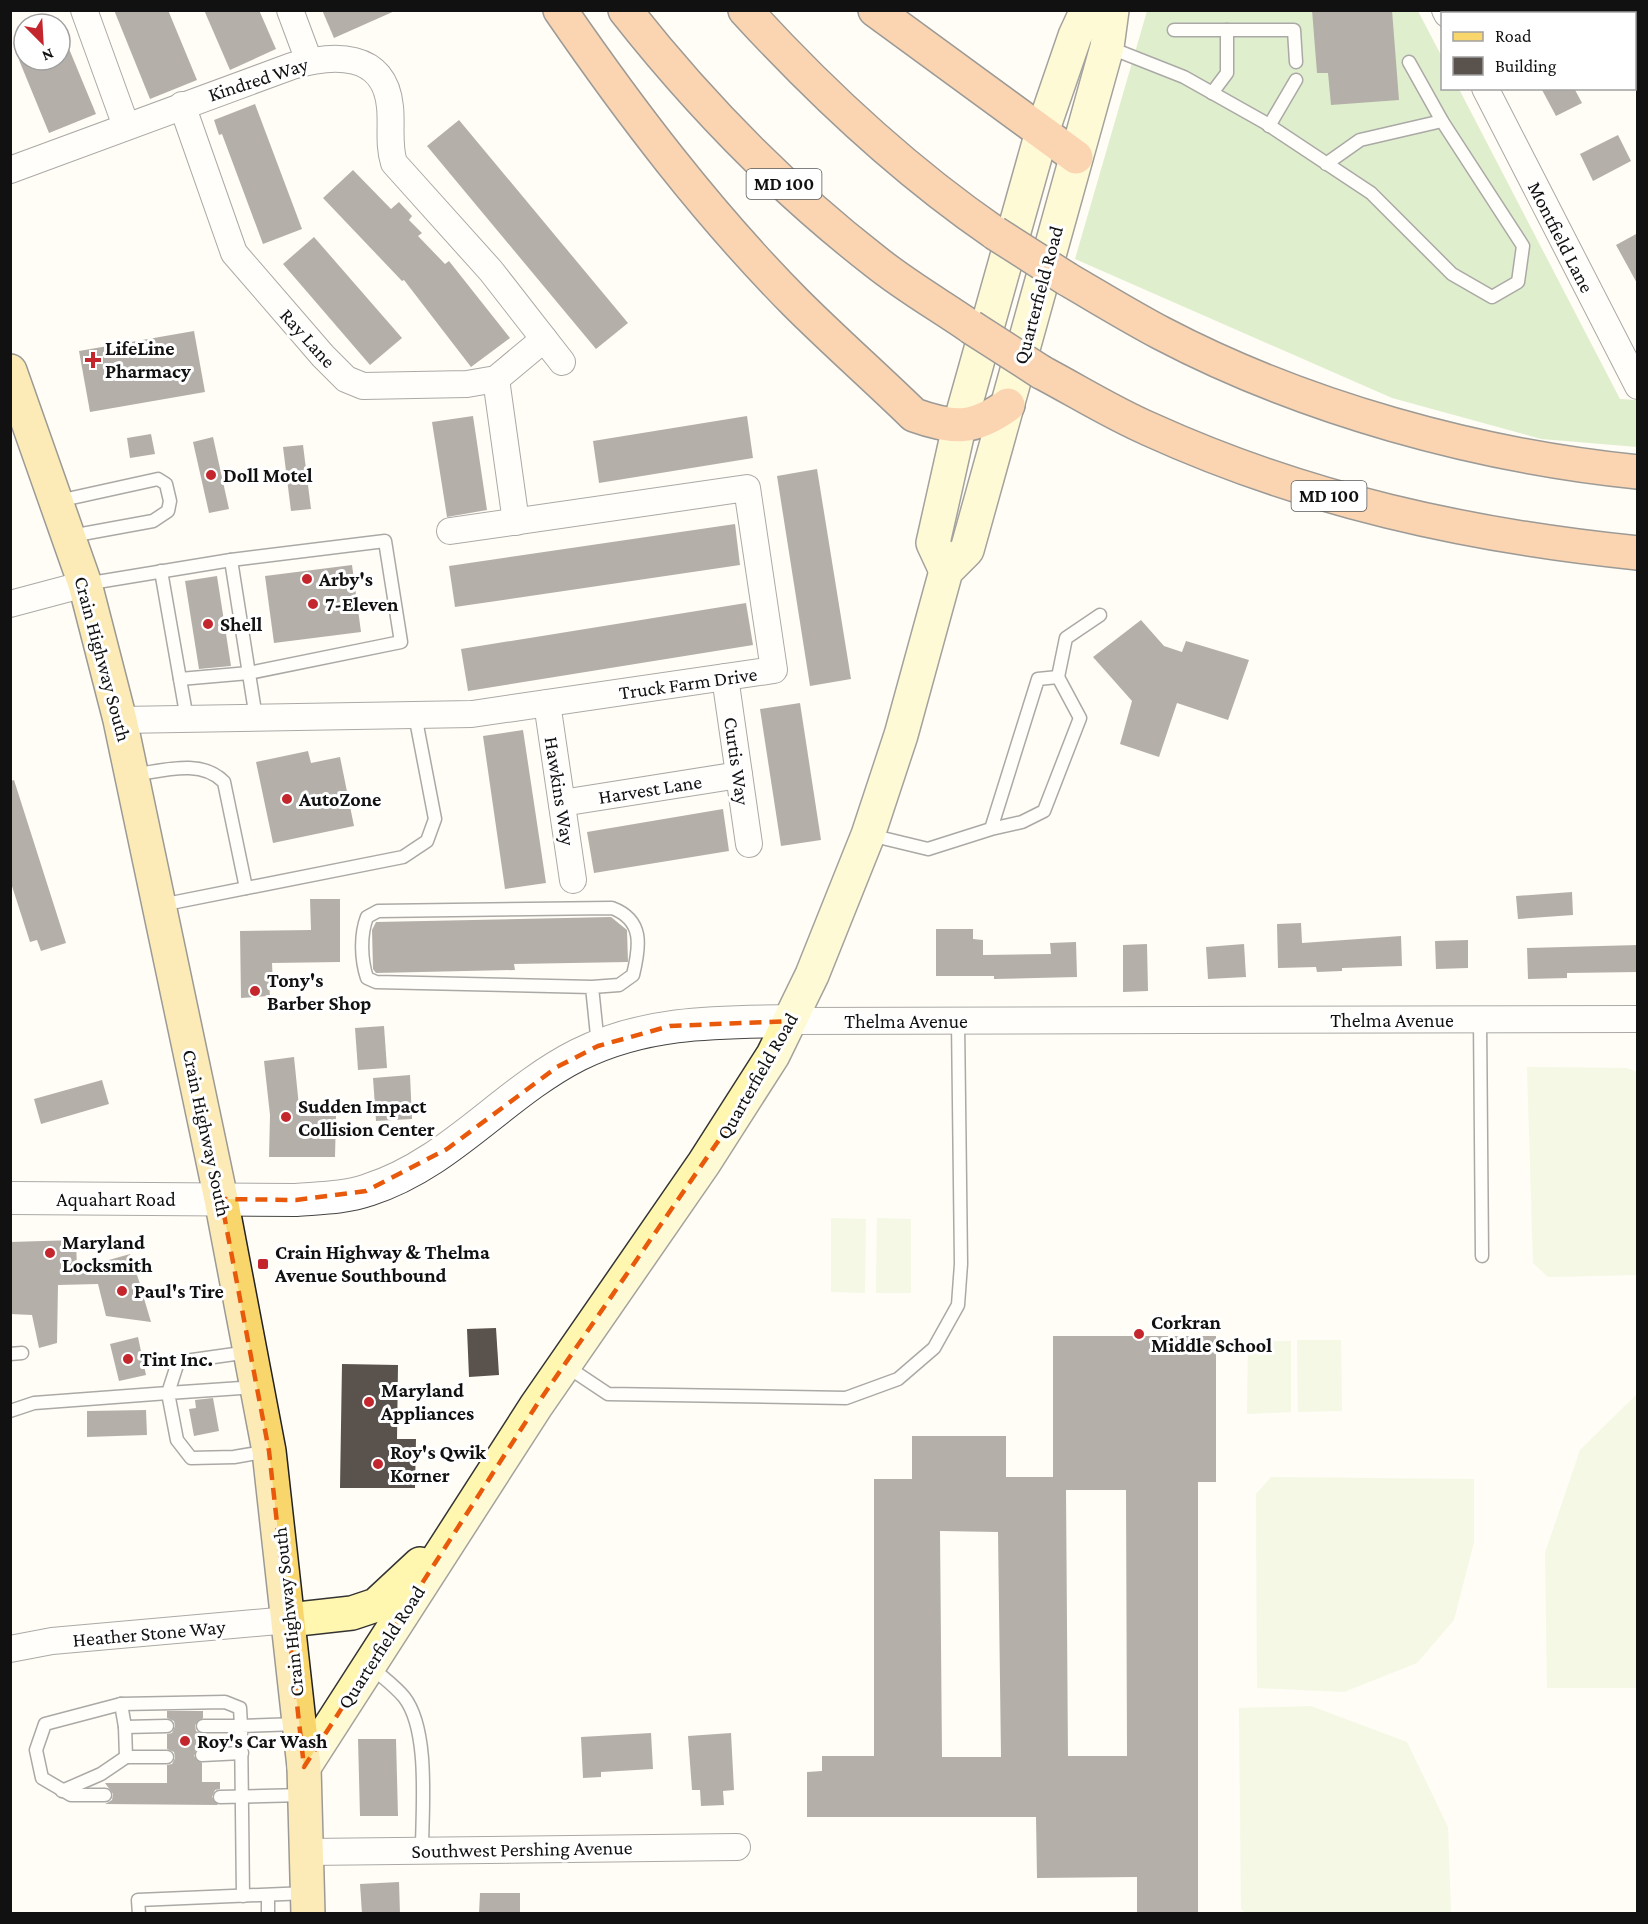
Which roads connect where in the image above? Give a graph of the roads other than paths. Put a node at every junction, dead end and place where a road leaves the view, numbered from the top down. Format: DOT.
graph roads {
  1 [pos="84,10"];
  2 [pos="290,10"];
  3 [pos="560,10"];
  4 [pos="625,10"];
  5 [pos="745,10"];
  6 [pos="875,10"];
  7 [pos="1087,10"];
  8 [pos="1112,10"];
  9 [pos="1174,30"];
  10 [pos="1227,30"];
  11 [pos="1107,46"];
  12 [pos="309,61"];
  13 [pos="1296,62"];
  14 [pos="1409,62"];
  15 [pos="1296,80"];
  16 [pos="1486,90"];
  17 [pos="1212,93"];
  18 [pos="182,105"];
  19 [pos="1442,121"];
  20 [pos="126,126"];
  21 [pos="1269,126"];
  22 [pos="1042,132"];
  23 [pos="1076,157"];
  24 [pos="1326,164"];
  25 [pos="10,170"];
  26 [pos="544,339"];
  27 [pos="562,362"];
  28 [pos="10,371"];
  29 [pos="495,379"];
  30 [pos="1638,386"];
  31 [pos="1008,405"];
  32 [pos="959,427"];
  33 [pos="1638,472"];
  34 [pos="57,501"];
  35 [pos="516,522"];
  36 [pos="450,531"];
  37 [pos="69,537"];
  38 [pos="1638,554"];
  39 [pos="231,560"];
  40 [pos="161,571"];
  41 [pos="946,571"];
  42 [pos="85,584"];
  43 [pos="10,604"];
  44 [pos="1100,615"];
  45 [pos="249,673"];
  46 [pos="725,677"];
  47 [pos="1058,677"];
  48 [pos="180,679"];
  49 [pos="546,703"];
  50 [pos="416,715"];
  51 [pos="256,718"];
  52 [pos="187,719"];
  53 [pos="120,720"];
  54 [pos="132,775"];
  55 [pos="739,776"];
  56 [pos="562,803"];
  57 [pos="991,829"];
  58 [pos="868,835"];
  59 [pos="749,844"];
  60 [pos="573,880"];
  61 [pos="246,888"];
  62 [pos="159,906"];
  63 [pos="592,987"];
  64 [pos="1480,1019"];
  65 [pos="1638,1019"];
  66 [pos="791,1021"];
  67 [pos="958,1021"];
  68 [pos="598,1046"];
  69 [pos="10,1198"];
  70 [pos="221,1199"];
  71 [pos="1482,1256"];
  72 [pos="251,1352"];
  73 [pos="565,1365"];
  74 [pos="257,1387"];
  75 [pos="168,1393"];
  76 [pos="10,1411"];
  77 [pos="269,1451"];
  78 [pos="458,1527"];
  79 [pos="289,1620"];
  80 [pos="10,1649"];
  81 [pos="369,1666"];
  82 [pos="121,1704"];
  83 [pos="300,1724"];
  84 [pos="167,1726"];
  85 [pos="203,1726"];
  86 [pos="241,1726"];
  87 [pos="125,1727"];
  88 [pos="242,1754"];
  89 [pos="202,1755"];
  90 [pos="126,1757"];
  91 [pos="167,1757"];
  92 [pos="304,1781"];
  93 [pos="62,1791"];
  94 [pos="105,1795"];
  95 [pos="242,1796"];
  96 [pos="220,1797"];
  97 [pos="737,1847"];
  98 [pos="422,1851"];
  99 [pos="307,1852"];
  100 [pos="243,1896"];
  101 [pos="268,1896"];
  102 [pos="308,1903"];
  103 [pos="140,1914"];
  104 [pos="268,1914"];
  1 -- 20 [label="street"];
  2 -- 12 [label="street"];
  3 -- 32 [label="highway"];
  4 -- 38 [label="highway, MD 100, bridge"];
  5 -- 33 [label="highway, bridge"];
  6 -- 22 [label="highway"];
  7 -- 22 [label="main road, Quarterfield Road"];
  8 -- 11 [label="main road, Quarterfield Road"];
  9 -- 10 [label="lane"];
  10 -- 13 [label="lane"];
  10 -- 17 [label="lane"];
  11 -- 17 [label="lane"];
  11 -- 23 [label="main road, Quarterfield Road"];
  12 -- 18 [label="street, Kindred Way"];
  12 -- 26 [label="street, Kindred Way"];
  14 -- 19 [label="lane"];
  15 -- 21 [label="lane"];
  16 -- 30 [label="street, Montfield Lane"];
  17 -- 21 [label="lane"];
  18 -- 20 [label="street, Kindred Way"];
  18 -- 29 [label="street, Ray Lane"];
  19 -- 24 [label="lane"];
  19 -- 24 [label="lane"];
  20 -- 25 [label="street, Kindred Way"];
  21 -- 24 [label="lane"];
  22 -- 23 [label="highway"];
  22 -- 32 [label="main road, Quarterfield Road"];
  23 -- 31 [label="main road, Quarterfield Road"];
  26 -- 27 [label="street, Kindred Way"];
  26 -- 29 [label="street, Ray Lane"];
  28 -- 34 [label="main road, Crain Highway South"];
  29 -- 35 [label="street"];
  31 -- 32 [label="highway"];
  31 -- 41 [label="main road, Quarterfield Road"];
  32 -- 41 [label="main road, Quarterfield Road"];
  34 -- 37 [label="main road, Crain Highway South"];
  34 -- 37 [label="lane"];
  35 -- 36 [label="street, Truck Farm Drive"];
  35 -- 46 [label="street, Truck Farm Drive"];
  37 -- 42 [label="main road, Crain Highway South"];
  39 -- 40 [label="lane"];
  39 -- 45 [label="lane"];
  39 -- 45 [label="lane"];
  40 -- 42 [label="lane"];
  40 -- 48 [label="lane"];
  41 -- 58 [label="main road, Quarterfield Road"];
  42 -- 43 [label="street"];
  42 -- 53 [label="main road, Crain Highway South"];
  44 -- 47 [label="lane"];
  45 -- 48 [label="lane"];
  45 -- 51 [label="lane"];
  46 -- 49 [label="street, Truck Farm Drive"];
  46 -- 55 [label="street, Curtis Way"];
  47 -- 57 [label="lane"];
  47 -- 57 [label="lane"];
  48 -- 52 [label="lane"];
  49 -- 50 [label="street, Truck Farm Drive"];
  49 -- 56 [label="street, Hawkins Way"];
  50 -- 51 [label="street, Truck Farm Drive"];
  50 -- 61 [label="lane"];
  51 -- 52 [label="street, Truck Farm Drive"];
  52 -- 53 [label="street, Truck Farm Drive"];
  53 -- 54 [label="main road, Crain Highway South"];
  54 -- 61 [label="lane"];
  54 -- 62 [label="main road, Crain Highway South"];
  55 -- 56 [label="street, Harvest Lane"];
  55 -- 59 [label="street, Curtis Way"];
  56 -- 60 [label="street, Hawkins Way"];
  57 -- 58 [label="lane"];
  58 -- 66 [label="main road, Quarterfield Road"];
  61 -- 62 [label="lane"];
  62 -- 70 [label="main road, Crain Highway South"];
  63 -- 63 [label="lane"];
  63 -- 68 [label="lane"];
  64 -- 65 [label="street, Thelma Avenue"];
  64 -- 67 [label="street, Thelma Avenue"];
  64 -- 71 [label="lane"];
  66 -- 67 [label="street, Thelma Avenue"];
  66 -- 68 [label="street, Thelma Avenue"];
  66 -- 73 [label="main road, Quarterfield Road"];
  67 -- 73 [label="lane"];
  68 -- 70 [label="street, Thelma Avenue"];
  69 -- 70 [label="street, Aquahart Road"];
  70 -- 72 [label="main road, Crain Highway South"];
  72 -- 74 [label="main road, Crain Highway South"];
  72 -- 75 [label="lane"];
  73 -- 78 [label="main road, Quarterfield Road"];
  74 -- 75 [label="lane"];
  74 -- 77 [label="main road, Crain Highway South"];
  75 -- 76 [label="lane"];
  75 -- 77 [label="lane"];
  77 -- 79 [label="main road, Crain Highway South"];
  78 -- 79 [label="main road, Quarterfield Road"];
  78 -- 81 [label="main road, Quarterfield Road"];
  79 -- 80 [label="street, Heather Stone Way"];
  79 -- 83 [label="main road, Crain Highway South"];
  81 -- 92 [label="main road, Quarterfield Road"];
  81 -- 98 [label="lane"];
  82 -- 86 [label="lane"];
  82 -- 87 [label="lane"];
  82 -- 93 [label="lane"];
  83 -- 86 [label="lane"];
  83 -- 92 [label="main road, Crain Highway South"];
  84 -- 87 [label="lane"];
  85 -- 86 [label="lane"];
  86 -- 88 [label="lane"];
  87 -- 90 [label="lane"];
  88 -- 89 [label="lane"];
  88 -- 95 [label="lane"];
  90 -- 91 [label="lane"];
  90 -- 93 [label="lane"];
  92 -- 95 [label="lane"];
  92 -- 99 [label="main road, Crain Highway South"];
  93 -- 94 [label="lane"];
  95 -- 96 [label="lane"];
  95 -- 100 [label="lane"];
  97 -- 98 [label="street, Southwest Pershing Avenue"];
  98 -- 99 [label="street, Southwest Pershing Avenue"];
  99 -- 102 [label="main road, Crain Highway South"];
  100 -- 101 [label="lane"];
  100 -- 103 [label="lane"];
  101 -- 102 [label="lane"];
  101 -- 104 [label="lane"];
}
